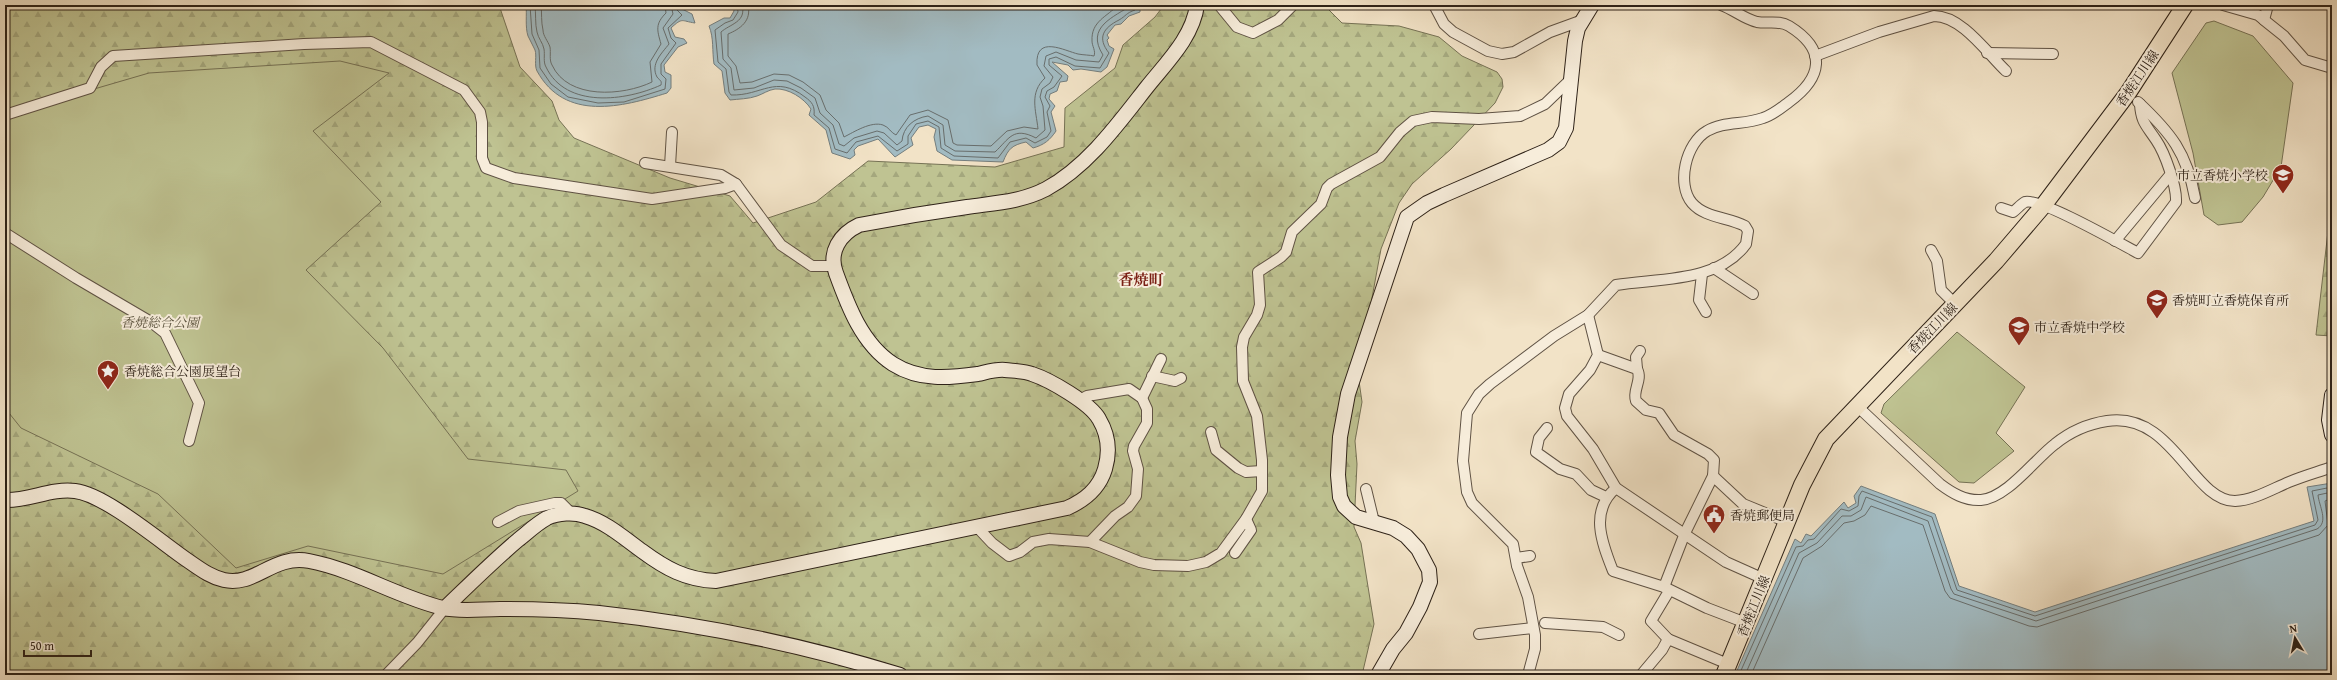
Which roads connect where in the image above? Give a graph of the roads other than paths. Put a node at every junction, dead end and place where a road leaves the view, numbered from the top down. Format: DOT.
graph roads {
  1 [pos="1197,5"];
  2 [pos="1219,5"];
  3 [pos="1293,5"];
  4 [pos="1434,5"];
  5 [pos="1592,5"];
  6 [pos="1721,5"];
  7 [pos="2185,5"];
  8 [pos="2224,5"];
  9 [pos="2268,5"];
  10 [pos="1583,20"];
  11 [pos="2264,20"];
  12 [pos="1987,53"];
  13 [pos="2053,54"];
  14 [pos="1815,56"];
  15 [pos="2332,68"];
  16 [pos="2006,71"];
  17 [pos="1570,80"];
  18 [pos="2128,93"];
  19 [pos="2140,104"];
  20 [pos="5,115"];
  21 [pos="672,132"];
  22 [pos="645,163"];
  23 [pos="670,166"];
  24 [pos="2170,175"];
  25 [pos="736,184"];
  26 [pos="2194,198"];
  27 [pos="2043,206"];
  28 [pos="2001,208"];
  29 [pos="5,233"];
  30 [pos="2115,241"];
  31 [pos="1931,250"];
  32 [pos="834,266"];
  33 [pos="1714,268"];
  34 [pos="1702,274"];
  35 [pos="1753,294"];
  36 [pos="1955,304"];
  37 [pos="1706,312"];
  38 [pos="1588,315"];
  39 [pos="1640,351"];
  40 [pos="1598,355"];
  41 [pos="1161,359"];
  42 [pos="1637,369"];
  43 [pos="1152,376"];
  44 [pos="1181,378"];
  45 [pos="2332,395"];
  46 [pos="1142,398"];
  47 [pos="1079,400"];
  48 [pos="1857,406"];
  49 [pos="1547,428"];
  50 [pos="1211,432"];
  51 [pos="2332,435"];
  52 [pos="190,441"];
  53 [pos="2332,467"];
  54 [pos="1262,471"];
  55 [pos="1713,476"];
  56 [pos="1616,488"];
  57 [pos="1366,489"];
  58 [pos="1606,497"];
  59 [pos="5,500"];
  60 [pos="571,513"];
  61 [pos="1246,519"];
  62 [pos="498,522"];
  63 [pos="1374,522"];
  64 [pos="1786,522"];
  65 [pos="977,527"];
  66 [pos="1685,533"];
  67 [pos="1090,542"];
  68 [pos="1235,553"];
  69 [pos="1530,556"];
  70 [pos="1516,558"];
  71 [pos="1764,579"];
  72 [pos="1667,589"];
  73 [pos="445,608"];
  74 [pos="1545,623"];
  75 [pos="1746,623"];
  76 [pos="1533,628"];
  77 [pos="1479,634"];
  78 [pos="1618,635"];
  79 [pos="1668,639"];
  80 [pos="1726,670"];
  81 [pos="386,675"];
  82 [pos="900,675"];
  83 [pos="1378,675"];
  84 [pos="1528,675"];
  85 [pos="1641,675"];
  1 -- 32 [label="street"];
  2 -- 3 [label="street"];
  4 -- 10 [label="street"];
  5 -- 10 [label="street"];
  6 -- 14 [label="street"];
  7 -- 18 [label="main road, 香焼江川線"];
  8 -- 11 [label="street"];
  9 -- 11 [label="street"];
  10 -- 17 [label="street"];
  11 -- 15 [label="street"];
  12 -- 13 [label="street"];
  12 -- 14 [label="street"];
  12 -- 16 [label="street"];
  14 -- 33 [label="street"];
  17 -- 54 [label="street"];
  17 -- 63 [label="street"];
  18 -- 19 [label="street"];
  18 -- 27 [label="main road, 香焼江川線"];
  19 -- 24 [label="street"];
  19 -- 26 [label="street"];
  20 -- 25 [label="street"];
  21 -- 23 [label="street"];
  22 -- 23 [label="street"];
  23 -- 25 [label="street"];
  24 -- 30 [label="street"];
  24 -- 30 [label="street"];
  25 -- 32 [label="street"];
  27 -- 28 [label="street"];
  27 -- 30 [label="street"];
  27 -- 36 [label="main road, 香焼江川線"];
  29 -- 52 [label="street"];
  31 -- 36 [label="street"];
  32 -- 47 [label="street"];
  33 -- 34 [label="street"];
  33 -- 35 [label="street"];
  34 -- 37 [label="street"];
  34 -- 38 [label="street"];
  36 -- 48 [label="main road, 香焼江川線"];
  38 -- 40 [label="street"];
  38 -- 70 [label="street"];
  39 -- 42 [label="street"];
  40 -- 42 [label="street"];
  40 -- 56 [label="street"];
  41 -- 43 [label="street"];
  42 -- 55 [label="street"];
  43 -- 44 [label="street"];
  43 -- 46 [label="street"];
  45 -- 51 [label="street"];
  46 -- 47 [label="street"];
  46 -- 67 [label="street"];
  47 -- 65 [label="street"];
  48 -- 53 [label="street"];
  48 -- 64 [label="main road, 香焼江川線"];
  49 -- 58 [label="street"];
  50 -- 54 [label="street"];
  54 -- 61 [label="street"];
  55 -- 64 [label="street"];
  55 -- 66 [label="street"];
  56 -- 58 [label="street"];
  56 -- 66 [label="street"];
  57 -- 63 [label="street"];
  58 -- 72 [label="street"];
  59 -- 73 [label="street"];
  60 -- 62 [label="street"];
  60 -- 65 [label="street"];
  60 -- 73 [label="street"];
  61 -- 67 [label="street"];
  61 -- 68 [label="street"];
  63 -- 83 [label="street"];
  64 -- 71 [label="main road, 香焼江川線"];
  65 -- 67 [label="street"];
  66 -- 71 [label="street"];
  66 -- 72 [label="street"];
  69 -- 70 [label="street"];
  70 -- 76 [label="street"];
  71 -- 75 [label="main road, 香焼江川線"];
  72 -- 75 [label="street"];
  72 -- 79 [label="street"];
  73 -- 81 [label="street"];
  73 -- 82 [label="street"];
  74 -- 78 [label="street"];
  75 -- 80 [label="main road, 香焼江川線"];
  76 -- 77 [label="street"];
  76 -- 84 [label="street"];
  79 -- 80 [label="street"];
  79 -- 85 [label="street"];
}
